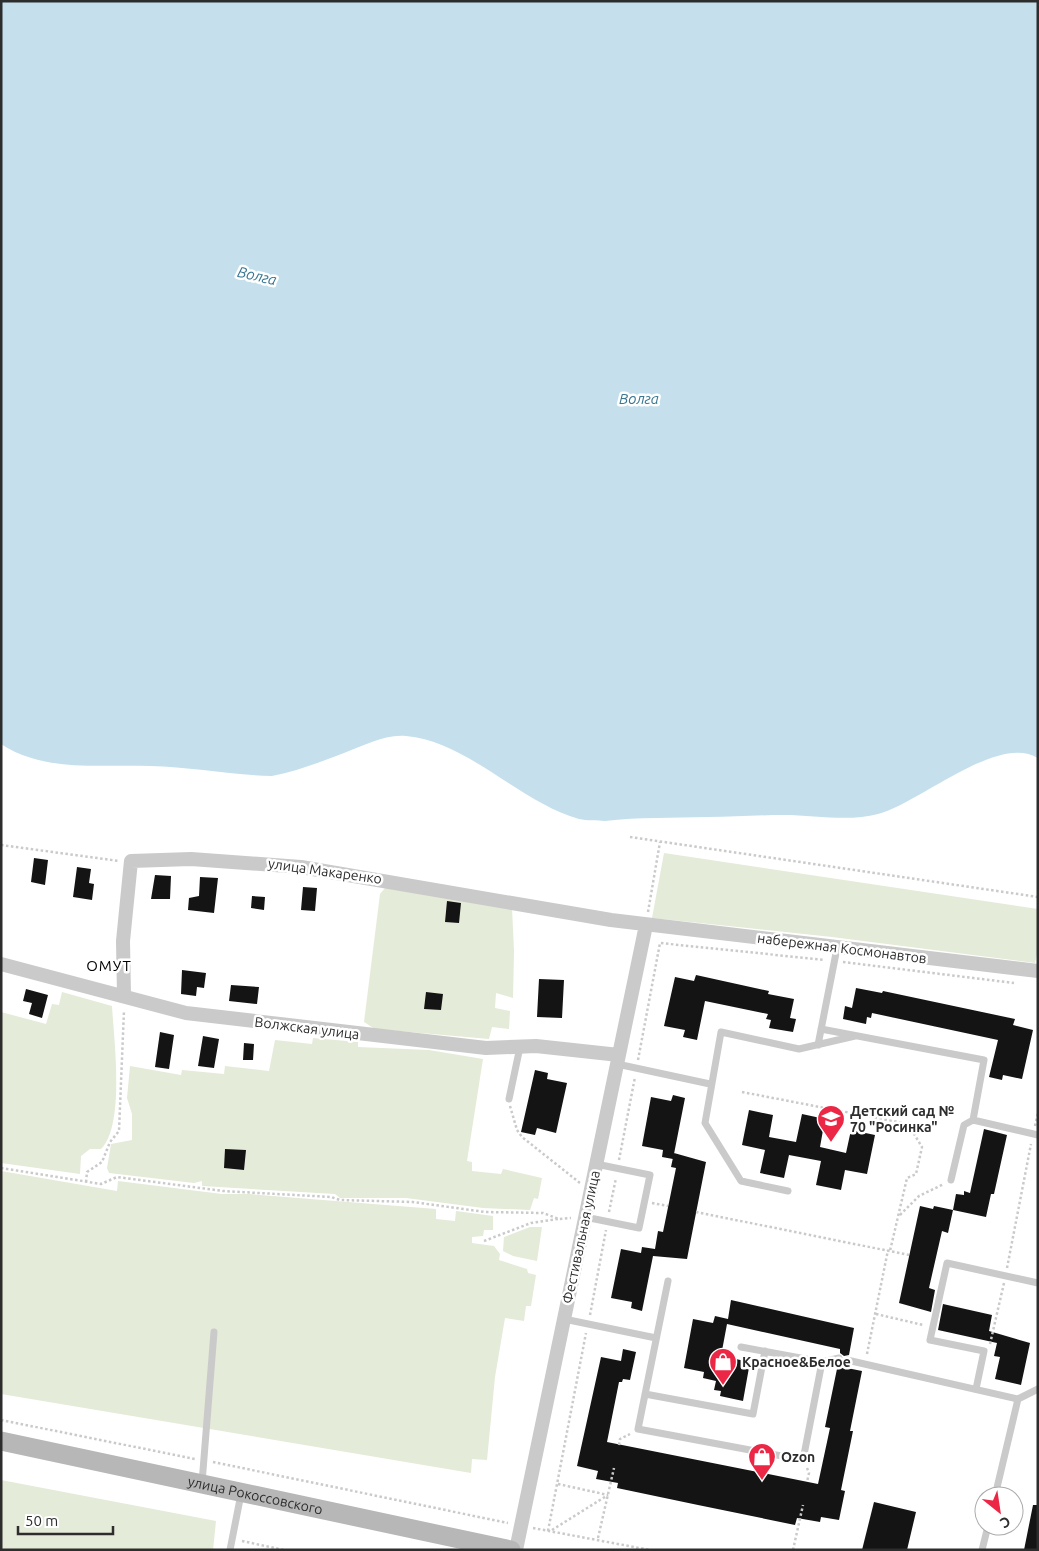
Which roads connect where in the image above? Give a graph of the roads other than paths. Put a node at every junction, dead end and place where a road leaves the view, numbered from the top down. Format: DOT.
graph roads {
  1 [pos="646,925"];
  2 [pos="837,948"];
  3 [pos="1,964"];
  4 [pos="1038,971"];
  5 [pos="124,996"];
  6 [pos="821,1029"];
  7 [pos="855,1036"];
  8 [pos="818,1045"];
  9 [pos="520,1047"];
  10 [pos="618,1059"];
  11 [pos="710,1084"];
  12 [pos="508,1099"];
  13 [pos="973,1120"];
  14 [pos="1035,1135"];
  15 [pos="596,1164"];
  16 [pos="952,1180"];
  17 [pos="788,1191"];
  18 [pos="585,1217"];
  19 [pos="668,1281"];
  20 [pos="1038,1283"];
  21 [pos="564,1320"];
  22 [pos="214,1332"];
  23 [pos="656,1338"];
  24 [pos="741,1347"];
  25 [pos="765,1351"];
  26 [pos="822,1362"];
  27 [pos="976,1389"];
  28 [pos="1038,1390"];
  29 [pos="645,1394"];
  30 [pos="1018,1399"];
  31 [pos="1,1440"];
  32 [pos="202,1484"];
  33 [pos="997,1486"];
  34 [pos="241,1492"];
  35 [pos="986,1536"];
  36 [pos="230,1550"];
  37 [pos="511,1550"];
  38 [pos="516,1550"];
  39 [pos="982,1550"];
  1 -- 2 [label="street, набережная Космонавтов"];
  1 -- 5 [label="street, улица Макаренко"];
  1 -- 10 [label="street, Фестивальная улица"];
  2 -- 4 [label="street, набережная Космонавтов"];
  2 -- 6 [label="lane"];
  3 -- 5 [label="street, Волжская улица"];
  5 -- 9 [label="street, Волжская улица"];
  6 -- 7 [label="lane"];
  6 -- 8 [label="lane"];
  7 -- 8 [label="lane"];
  7 -- 13 [label="lane"];
  8 -- 11 [label="lane"];
  9 -- 10 [label="street, Волжская улица"];
  9 -- 12 [label="lane"];
  10 -- 11 [label="lane"];
  10 -- 15 [label="street, Фестивальная улица"];
  11 -- 17 [label="lane"];
  13 -- 14 [label="lane"];
  13 -- 16 [label="lane"];
  15 -- 18 [label="street, Фестивальная улица"];
  15 -- 18 [label="lane"];
  18 -- 21 [label="street, Фестивальная улица"];
  19 -- 23 [label="lane"];
  20 -- 27 [label="lane"];
  21 -- 23 [label="lane"];
  21 -- 38 [label="street, Фестивальная улица"];
  22 -- 32 [label="lane"];
  23 -- 29 [label="lane"];
  24 -- 25 [label="lane"];
  25 -- 26 [label="lane"];
  25 -- 29 [label="lane"];
  26 -- 27 [label="lane"];
  26 -- 29 [label="lane"];
  27 -- 30 [label="lane"];
  28 -- 30 [label="lane"];
  30 -- 33 [label="lane"];
  31 -- 32 [label="street, улица Рокоссовского"];
  32 -- 34 [label="street, улица Рокоссовского"];
  34 -- 36 [label="lane"];
  34 -- 37 [label="street, улица Рокоссовского"];
  35 -- 39 [label="lane"];
}
